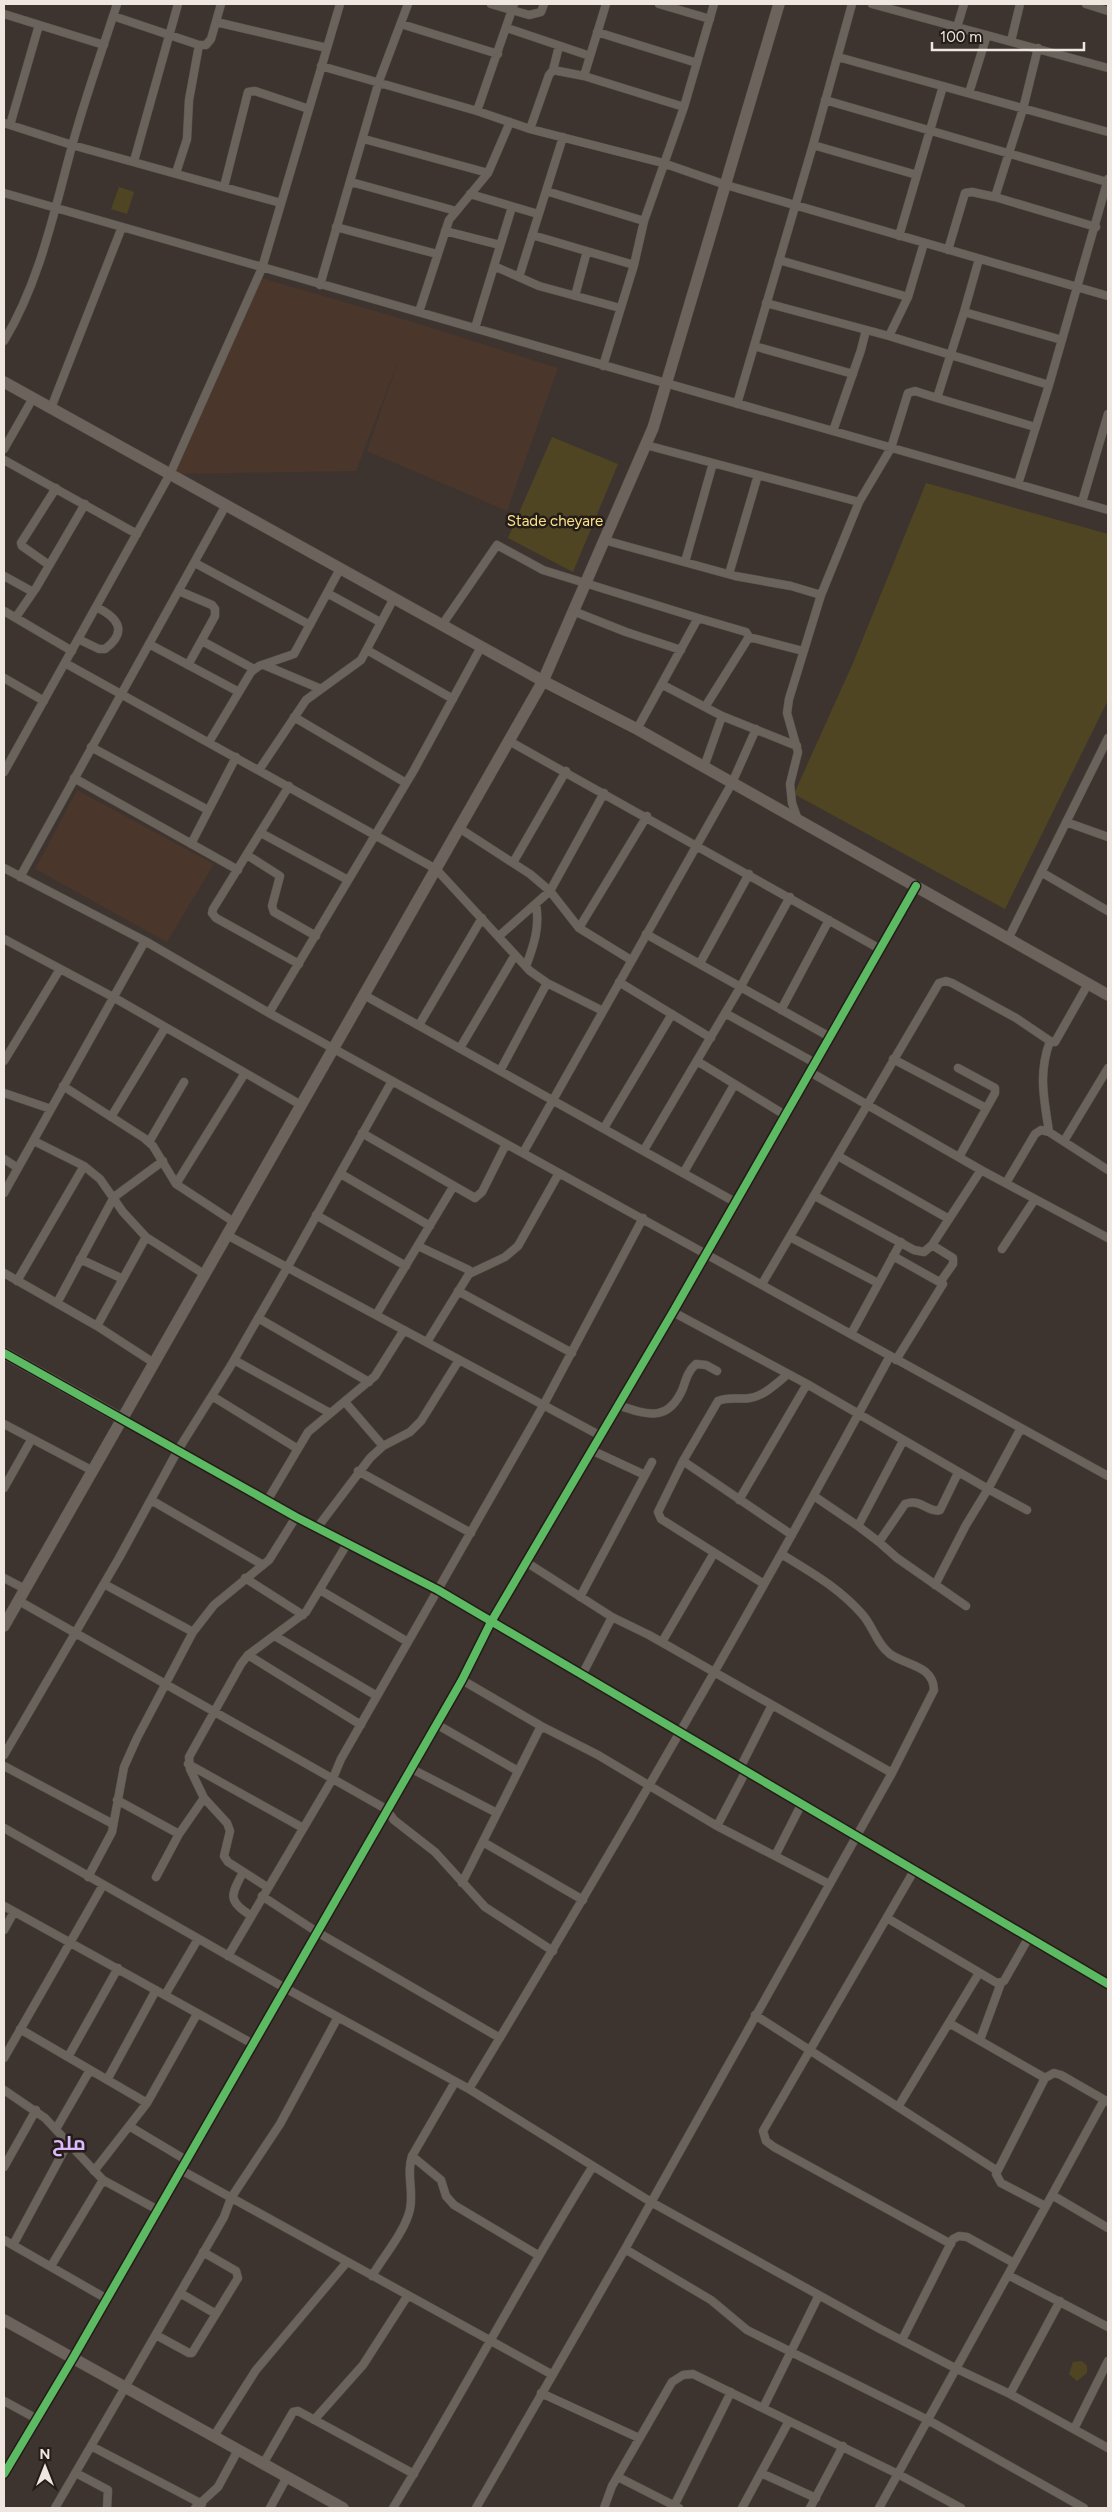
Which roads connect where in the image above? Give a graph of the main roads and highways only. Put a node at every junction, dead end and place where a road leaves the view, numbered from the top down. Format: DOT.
graph roads {
  1 [pos="779,4"];
  2 [pos="4,382"];
  3 [pos="543,681"];
  4 [pos="1108,995"];
  5 [pos="4,1353"];
  6 [pos="122,1419"];
  7 [pos="4,1626"];
  8 [pos="4,2320"];
  9 [pos="344,2508"];
  1 -- 3 [label="main road"];
  2 -- 3 [label="main road"];
  3 -- 4 [label="main road"];
  3 -- 6 [label="main road"];
  5 -- 6 [label="main road"];
  6 -- 7 [label="main road"];
  8 -- 9 [label="main road"];
}
